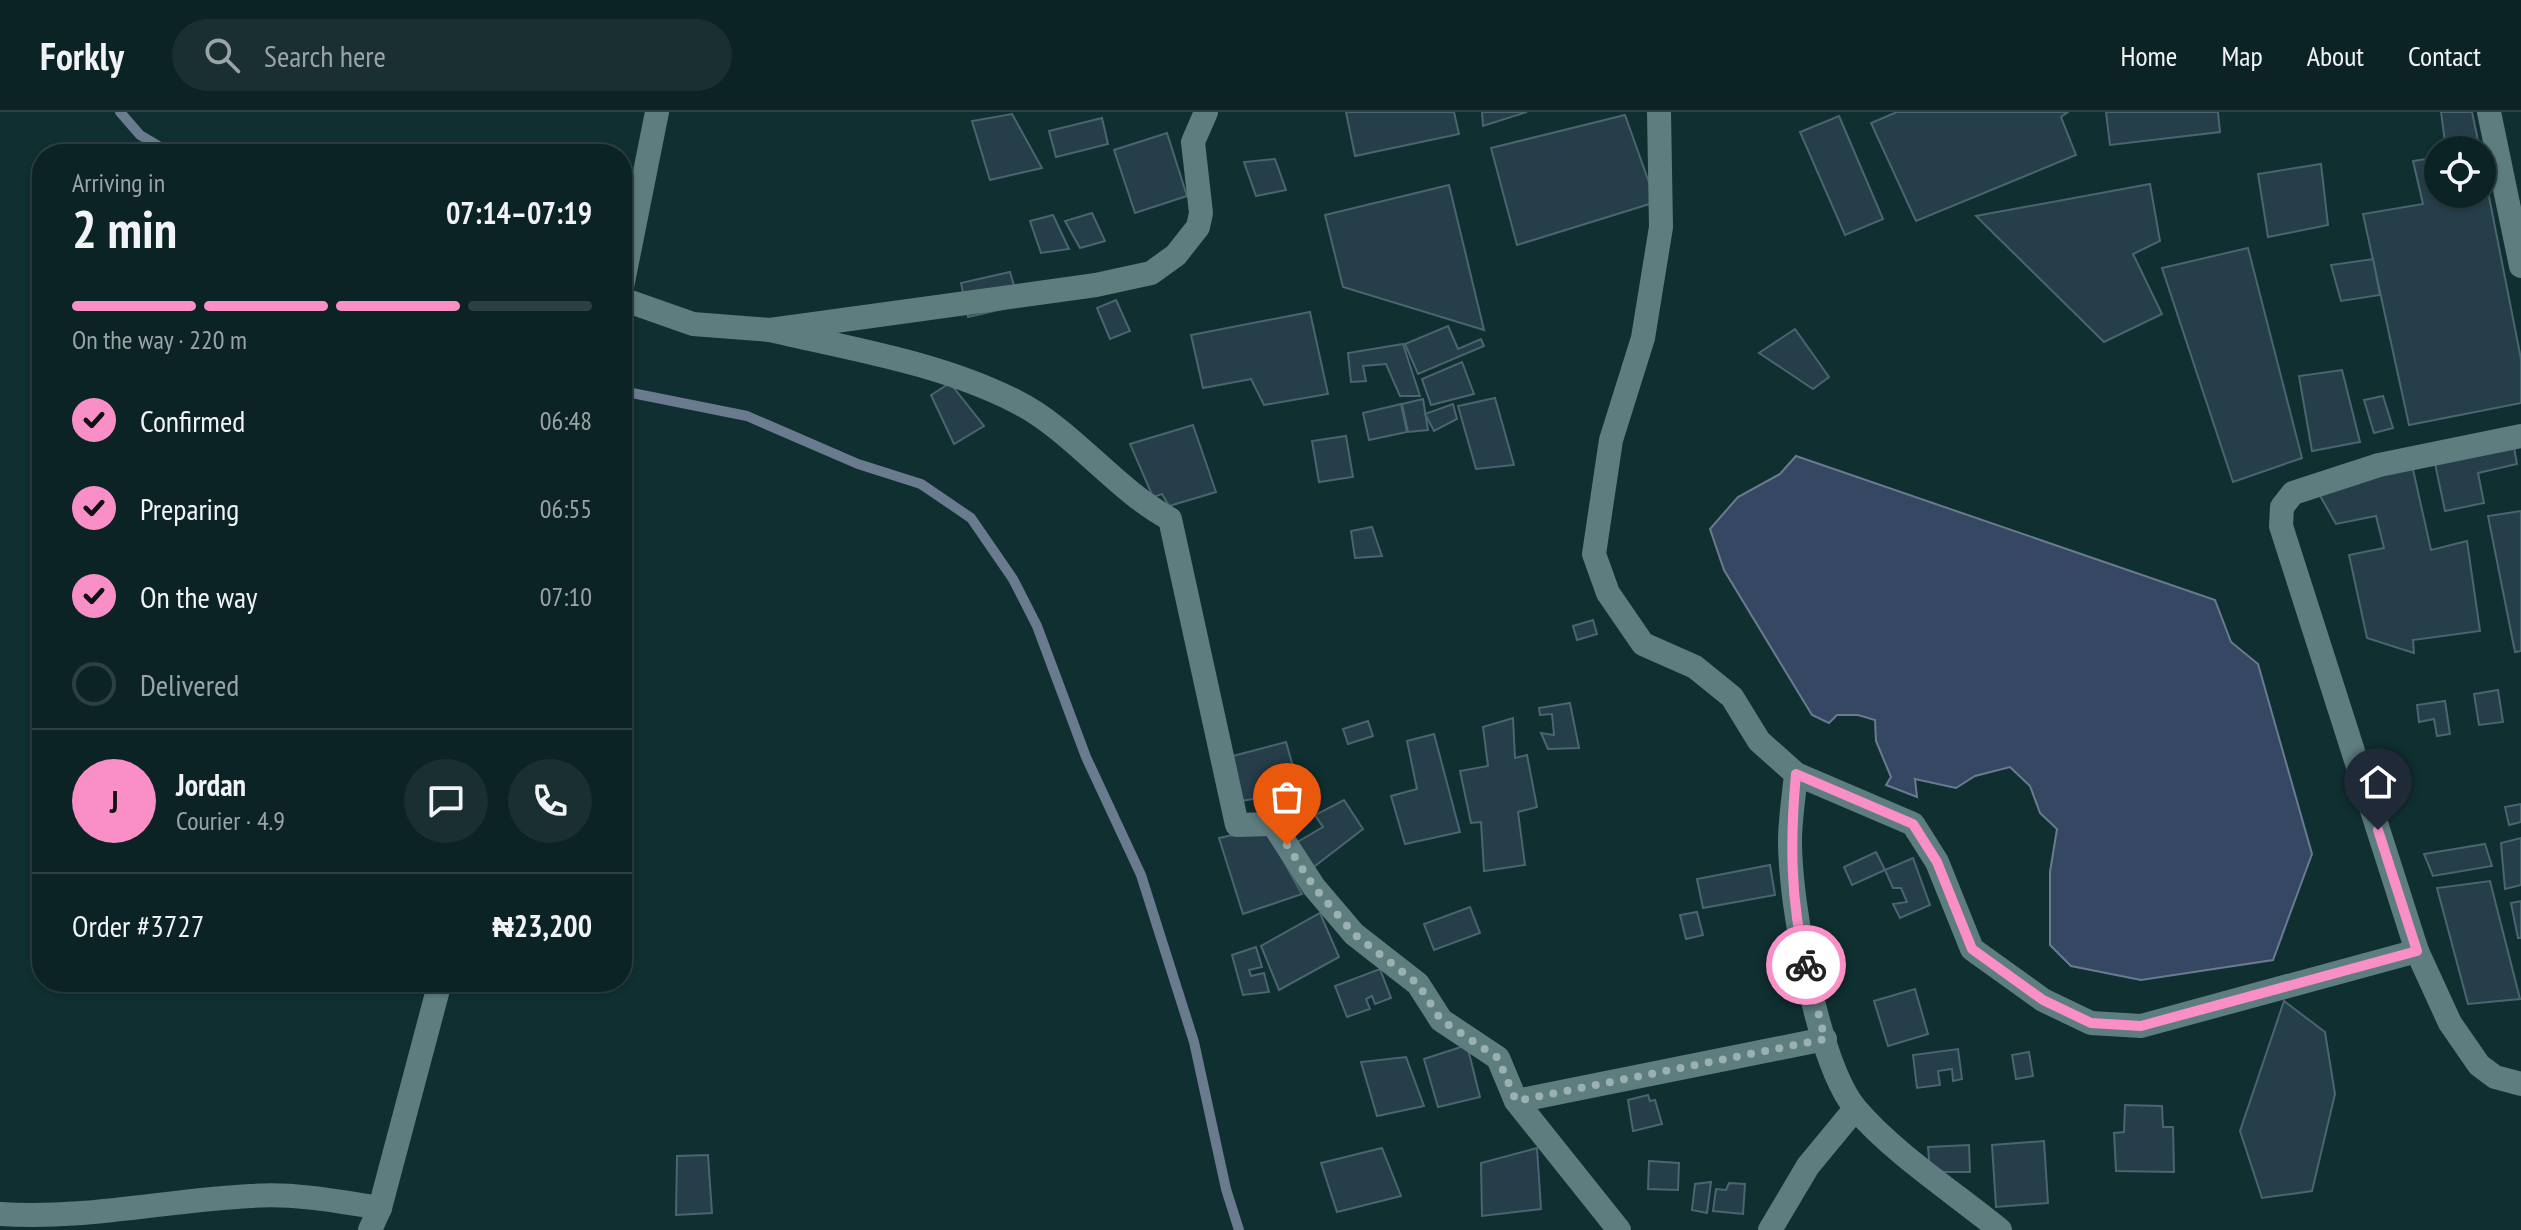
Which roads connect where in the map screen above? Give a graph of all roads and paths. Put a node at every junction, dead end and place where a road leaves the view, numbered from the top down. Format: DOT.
graph roads {
  1 [pos="657,112"];
  2 [pos="1206,112"];
  3 [pos="1659,112"];
  4 [pos="2489,112"];
  5 [pos="632,237"];
  6 [pos="2521,266"];
  7 [pos="632,303"];
  8 [pos="770,330"];
  9 [pos="2521,436"];
  10 [pos="1796,774"];
  11 [pos="2417,951"];
  12 [pos="437,992"];
  13 [pos="1825,1039"];
  14 [pos="2521,1084"];
  15 [pos="1516,1101"];
  16 [pos="1855,1109"];
  17 [pos="0,1214"];
  18 [pos="375,1219"];
  19 [pos="1619,1230"];
  20 [pos="1770,1230"];
  21 [pos="2000,1230"];
  1 -- 5 [label="street"];
  2 -- 8 [label="street"];
  3 -- 10 [label="street"];
  4 -- 6 [label="street"];
  7 -- 8 [label="street"];
  8 -- 15 [label="street"];
  9 -- 11 [label="street"];
  10 -- 11 [label="street"];
  10 -- 13 [label="street"];
  11 -- 14 [label="street"];
  12 -- 18 [label="street"];
  13 -- 15 [label="street"];
  13 -- 16 [label="street"];
  15 -- 19 [label="street"];
  16 -- 20 [label="street"];
  16 -- 21 [label="street"];
  17 -- 18 [label="street"];
}
